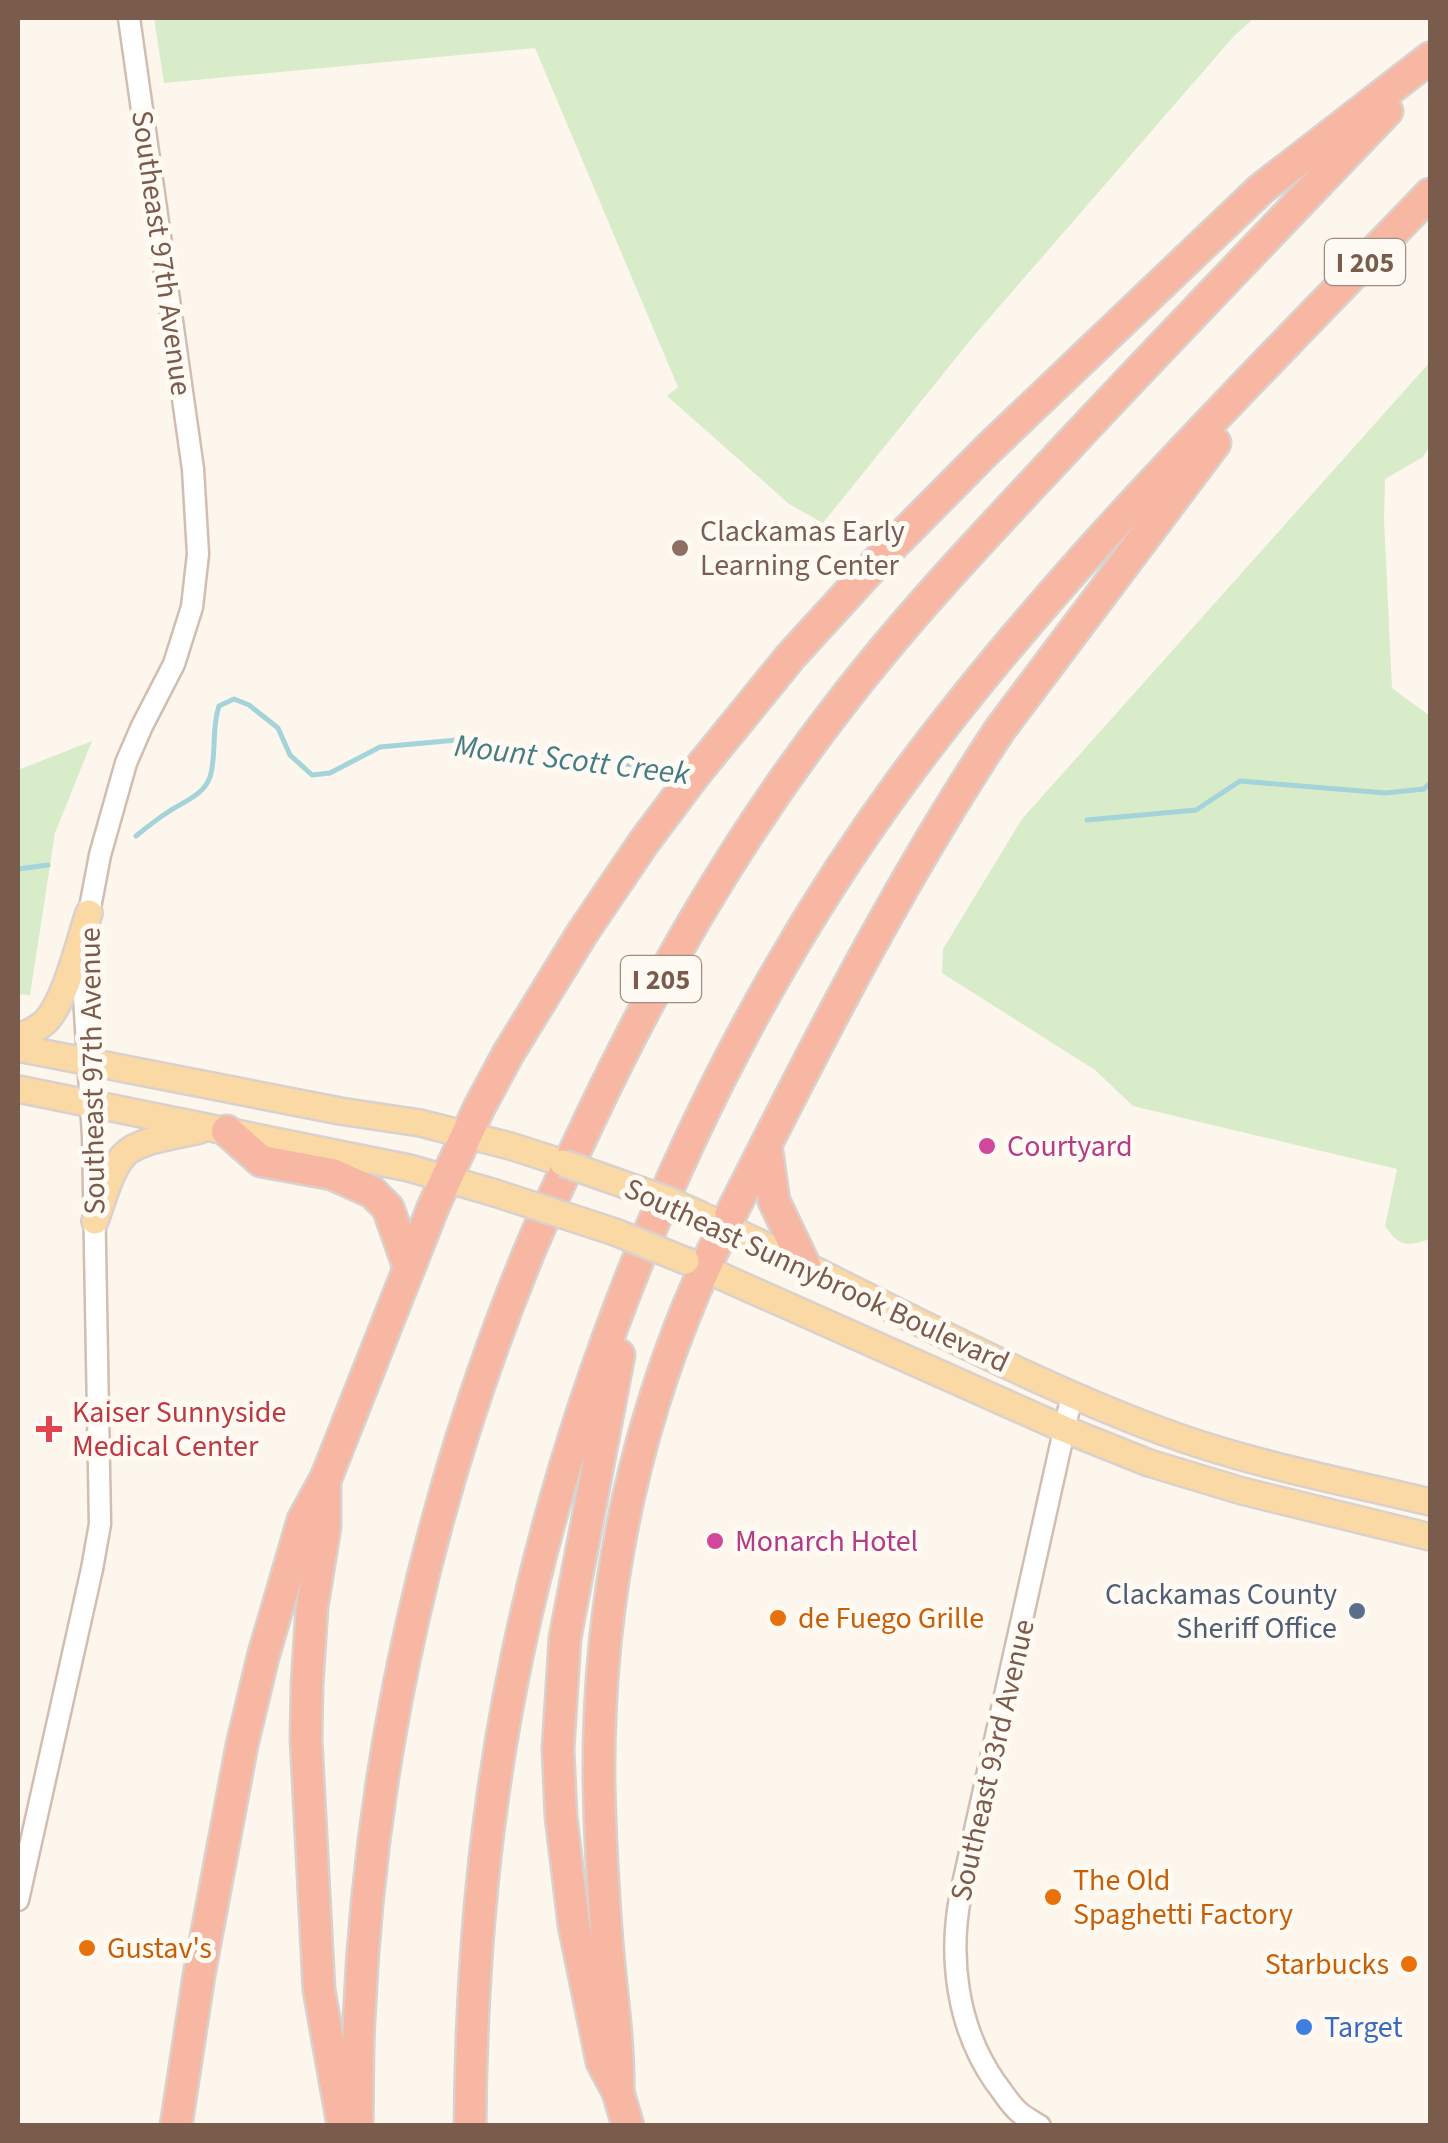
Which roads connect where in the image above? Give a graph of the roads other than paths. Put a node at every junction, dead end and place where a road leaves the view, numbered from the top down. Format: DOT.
graph roads {
  1 [pos="129,18"];
  2 [pos="1430,61"];
  3 [pos="1430,194"];
  4 [pos="1300,330"];
  5 [pos="88,913"];
  6 [pos="18,1038"];
  7 [pos="18,1048"];
  8 [pos="88,1063"];
  9 [pos="18,1089"];
  10 [pos="90,1104"];
  11 [pos="219,1129"];
  12 [pos="466,1135"];
  13 [pos="766,1145"];
  14 [pos="446,1178"];
  15 [pos="95,1221"];
  16 [pos="714,1221"];
  17 [pos="636,1263"];
  18 [pos="695,1265"];
  19 [pos="805,1266"];
  20 [pos="408,1268"];
  21 [pos="1072,1394"];
  22 [pos="1064,1429"];
  23 [pos="326,1478"];
  24 [pos="1354,1484"];
  25 [pos="1277,1499"];
  26 [pos="1430,1502"];
  27 [pos="1430,1537"];
  28 [pos="18,1900"];
  29 [pos="618,2092"];
  30 [pos="1023,2120"];
  31 [pos="176,2126"];
  32 [pos="343,2126"];
  33 [pos="358,2126"];
  34 [pos="470,2126"];
  35 [pos="628,2126"];
  36 [pos="1040,2126"];
  1 -- 5 [label="street, Southeast 97th Avenue"];
  2 -- 12 [label="highway"];
  2 -- 33 [label="highway, I 205"];
  3 -- 4 [label="highway, I 205"];
  4 -- 13 [label="highway"];
  4 -- 17 [label="highway, I 205"];
  5 -- 6 [label="main road"];
  5 -- 8 [label="street, Southeast 97th Avenue"];
  7 -- 8 [label="main road, Southeast Sunnybrook Boulevard"];
  8 -- 10 [label="street, Southeast 97th Avenue"];
  8 -- 12 [label="main road, Southeast Sunnybrook Boulevard"];
  9 -- 10 [label="main road, Southeast Sunnybrook Boulevard"];
  10 -- 11 [label="main road, Southeast Sunnybrook Boulevard"];
  10 -- 15 [label="street, Southeast 97th Avenue"];
  11 -- 14 [label="main road, Southeast Sunnybrook Boulevard"];
  11 -- 15 [label="main road"];
  11 -- 20 [label="highway"];
  12 -- 14 [label="highway"];
  12 -- 16 [label="main road, Southeast Sunnybrook Boulevard, bridge"];
  13 -- 16 [label="highway"];
  13 -- 19 [label="highway"];
  14 -- 18 [label="main road, Southeast Sunnybrook Boulevard, bridge"];
  14 -- 20 [label="highway"];
  15 -- 28 [label="street, Southeast 97th Avenue"];
  16 -- 18 [label="highway"];
  16 -- 19 [label="main road, Southeast Sunnybrook Boulevard"];
  17 -- 29 [label="highway"];
  17 -- 34 [label="highway, I 205"];
  18 -- 22 [label="main road, Southeast Sunnybrook Boulevard"];
  18 -- 29 [label="highway"];
  19 -- 21 [label="main road, Southeast Sunnybrook Boulevard"];
  20 -- 23 [label="highway"];
  21 -- 22 [label="street, Southeast 93rd Avenue"];
  21 -- 24 [label="main road, Southeast Sunnybrook Boulevard"];
  22 -- 25 [label="main road, Southeast Sunnybrook Boulevard"];
  22 -- 30 [label="street, Southeast 93rd Avenue"];
  23 -- 31 [label="highway"];
  23 -- 32 [label="highway"];
  24 -- 25 [label="main road"];
  24 -- 26 [label="main road, Southeast Sunnybrook Boulevard"];
  25 -- 27 [label="main road, Southeast Sunnybrook Boulevard"];
  29 -- 35 [label="highway"];
  30 -- 36 [label="street, Southeast 93rd Avenue"];
}
